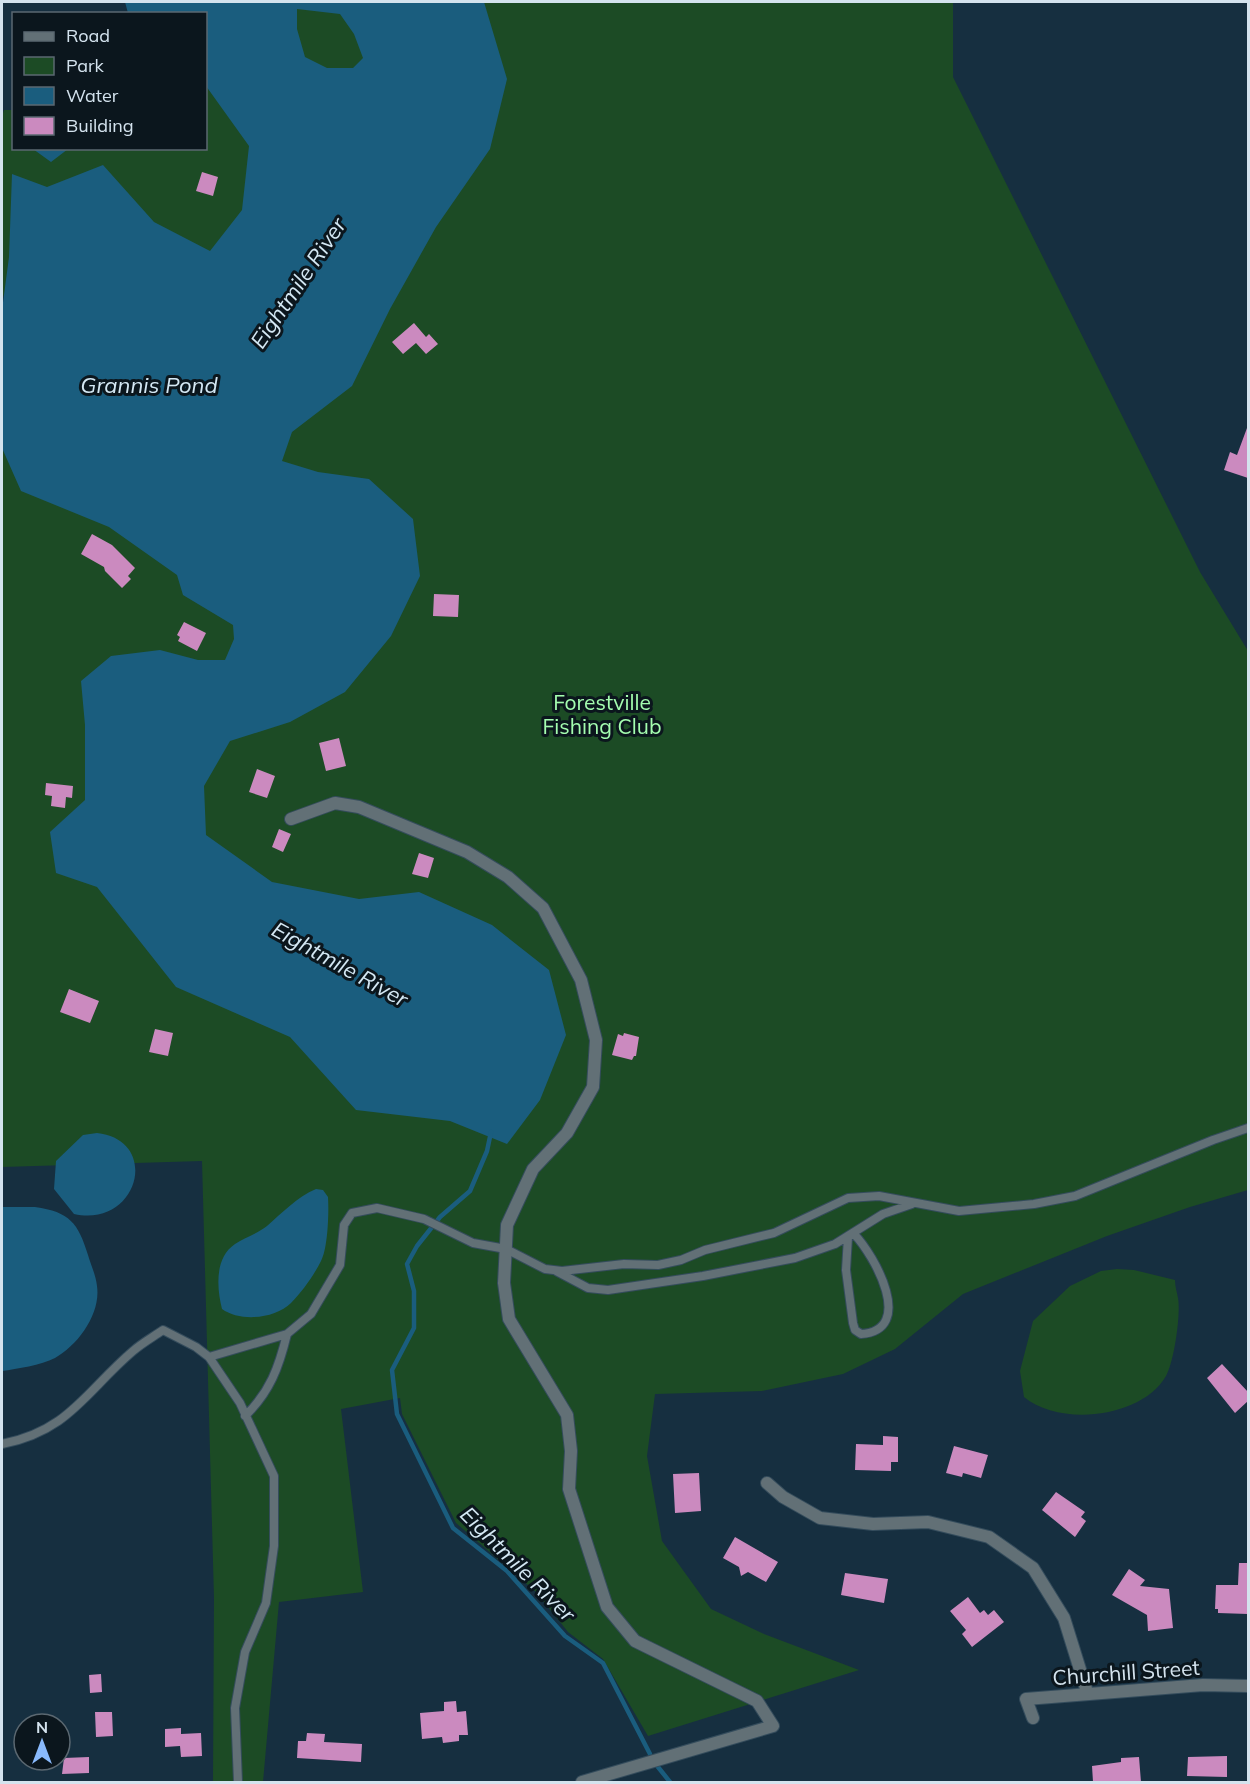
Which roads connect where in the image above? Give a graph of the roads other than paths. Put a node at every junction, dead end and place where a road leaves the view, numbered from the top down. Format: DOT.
graph roads {
  1 [pos="291,819"];
  2 [pos="1248,1128"];
  3 [pos="913,1204"];
  4 [pos="851,1236"];
  5 [pos="506,1249"];
  6 [pos="555,1270"];
  7 [pos="287,1334"];
  8 [pos="209,1358"];
  9 [pos="245,1416"];
  10 [pos="2,1444"];
  11 [pos="767,1483"];
  12 [pos="1248,1686"];
  13 [pos="1087,1692"];
  14 [pos="1033,1718"];
  15 [pos="238,1782"];
  16 [pos="582,1782"];
  1 -- 5 [label="street"];
  2 -- 3 [label="lane"];
  3 -- 4 [label="lane"];
  3 -- 6 [label="lane"];
  4 -- 4 [label="lane"];
  4 -- 6 [label="lane"];
  5 -- 6 [label="lane"];
  5 -- 7 [label="lane"];
  5 -- 16 [label="street"];
  7 -- 8 [label="lane"];
  7 -- 9 [label="lane"];
  8 -- 9 [label="lane"];
  8 -- 10 [label="lane"];
  9 -- 15 [label="lane"];
  11 -- 13 [label="street"];
  12 -- 13 [label="street, Churchill Street"];
  13 -- 14 [label="street, Churchill Street"];
}
